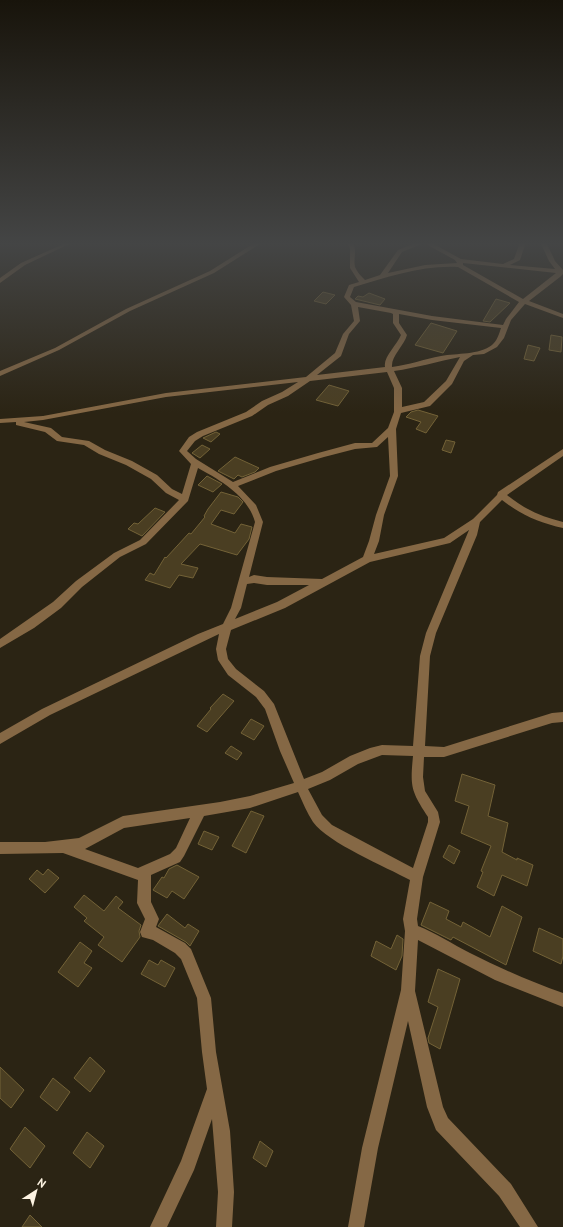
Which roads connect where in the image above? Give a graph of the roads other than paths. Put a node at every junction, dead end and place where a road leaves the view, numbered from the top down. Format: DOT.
graph roads {
  1 [pos="150,299"];
  2 [pos="349,299"];
  3 [pos="520,299"];
  4 [pos="526,299"];
  5 [pos="523,301"];
  6 [pos="354,304"];
  7 [pos="392,310"];
  8 [pos="405,313"];
  9 [pos="563,316"];
  10 [pos="397,318"];
  11 [pos="505,327"];
  12 [pos="461,357"];
  13 [pos="389,369"];
  14 [pos="0,374"];
  15 [pos="309,378"];
  16 [pos="398,412"];
  17 [pos="4,421"];
  18 [pos="392,429"];
  19 [pos="563,452"];
  20 [pos="195,464"];
  21 [pos="231,486"];
  22 [pos="501,494"];
  23 [pos="185,499"];
  24 [pos="476,521"];
  25 [pos="563,525"];
  26 [pos="367,559"];
  27 [pos="246,570"];
  28 [pos="254,579"];
  29 [pos="242,582"];
  30 [pos="323,582"];
  31 [pos="226,628"];
  32 [pos="0,644"];
  33 [pos="563,708"];
  34 [pos="557,717"];
  35 [pos="0,739"];
  36 [pos="418,752"];
  37 [pos="301,786"];
  38 [pos="200,811"];
  39 [pos="62,846"];
  40 [pos="0,848"];
  41 [pos="145,872"];
  42 [pos="417,877"];
  43 [pos="412,931"];
  44 [pos="408,990"];
  45 [pos="563,1000"];
  46 [pos="215,1088"];
  47 [pos="158,1227"];
  48 [pos="224,1227"];
  49 [pos="356,1227"];
  50 [pos="530,1227"];
  1 -- 14 [label="street"];
  2 -- 6 [label="street"];
  3 -- 5 [label="street"];
  4 -- 5 [label="street"];
  5 -- 9 [label="street"];
  5 -- 11 [label="street"];
  6 -- 7 [label="street"];
  6 -- 15 [label="street"];
  7 -- 8 [label="street"];
  7 -- 10 [label="street"];
  8 -- 10 [label="street"];
  8 -- 11 [label="street"];
  10 -- 13 [label="street"];
  11 -- 12 [label="street"];
  12 -- 13 [label="street"];
  12 -- 16 [label="street"];
  13 -- 15 [label="street"];
  13 -- 16 [label="street"];
  15 -- 17 [label="street"];
  15 -- 20 [label="street"];
  16 -- 18 [label="street"];
  17 -- 23 [label="street"];
  18 -- 21 [label="street"];
  18 -- 26 [label="street"];
  19 -- 22 [label="street"];
  20 -- 21 [label="street"];
  20 -- 23 [label="street"];
  21 -- 27 [label="street"];
  22 -- 24 [label="street"];
  22 -- 25 [label="street"];
  23 -- 32 [label="street"];
  24 -- 26 [label="street"];
  24 -- 36 [label="street"];
  26 -- 30 [label="street"];
  27 -- 28 [label="street"];
  27 -- 29 [label="street"];
  28 -- 29 [label="street"];
  28 -- 30 [label="street"];
  29 -- 31 [label="street"];
  30 -- 31 [label="street"];
  31 -- 35 [label="street"];
  31 -- 37 [label="street"];
  33 -- 34 [label="street"];
  34 -- 36 [label="street"];
  36 -- 37 [label="street"];
  36 -- 42 [label="street"];
  37 -- 38 [label="street"];
  37 -- 42 [label="street"];
  38 -- 39 [label="street"];
  38 -- 41 [label="street"];
  39 -- 40 [label="street"];
  39 -- 41 [label="street"];
  41 -- 46 [label="street"];
  42 -- 43 [label="street"];
  43 -- 44 [label="street"];
  43 -- 45 [label="street"];
  44 -- 49 [label="street"];
  44 -- 50 [label="street"];
  46 -- 47 [label="street"];
  46 -- 48 [label="street"];
}
